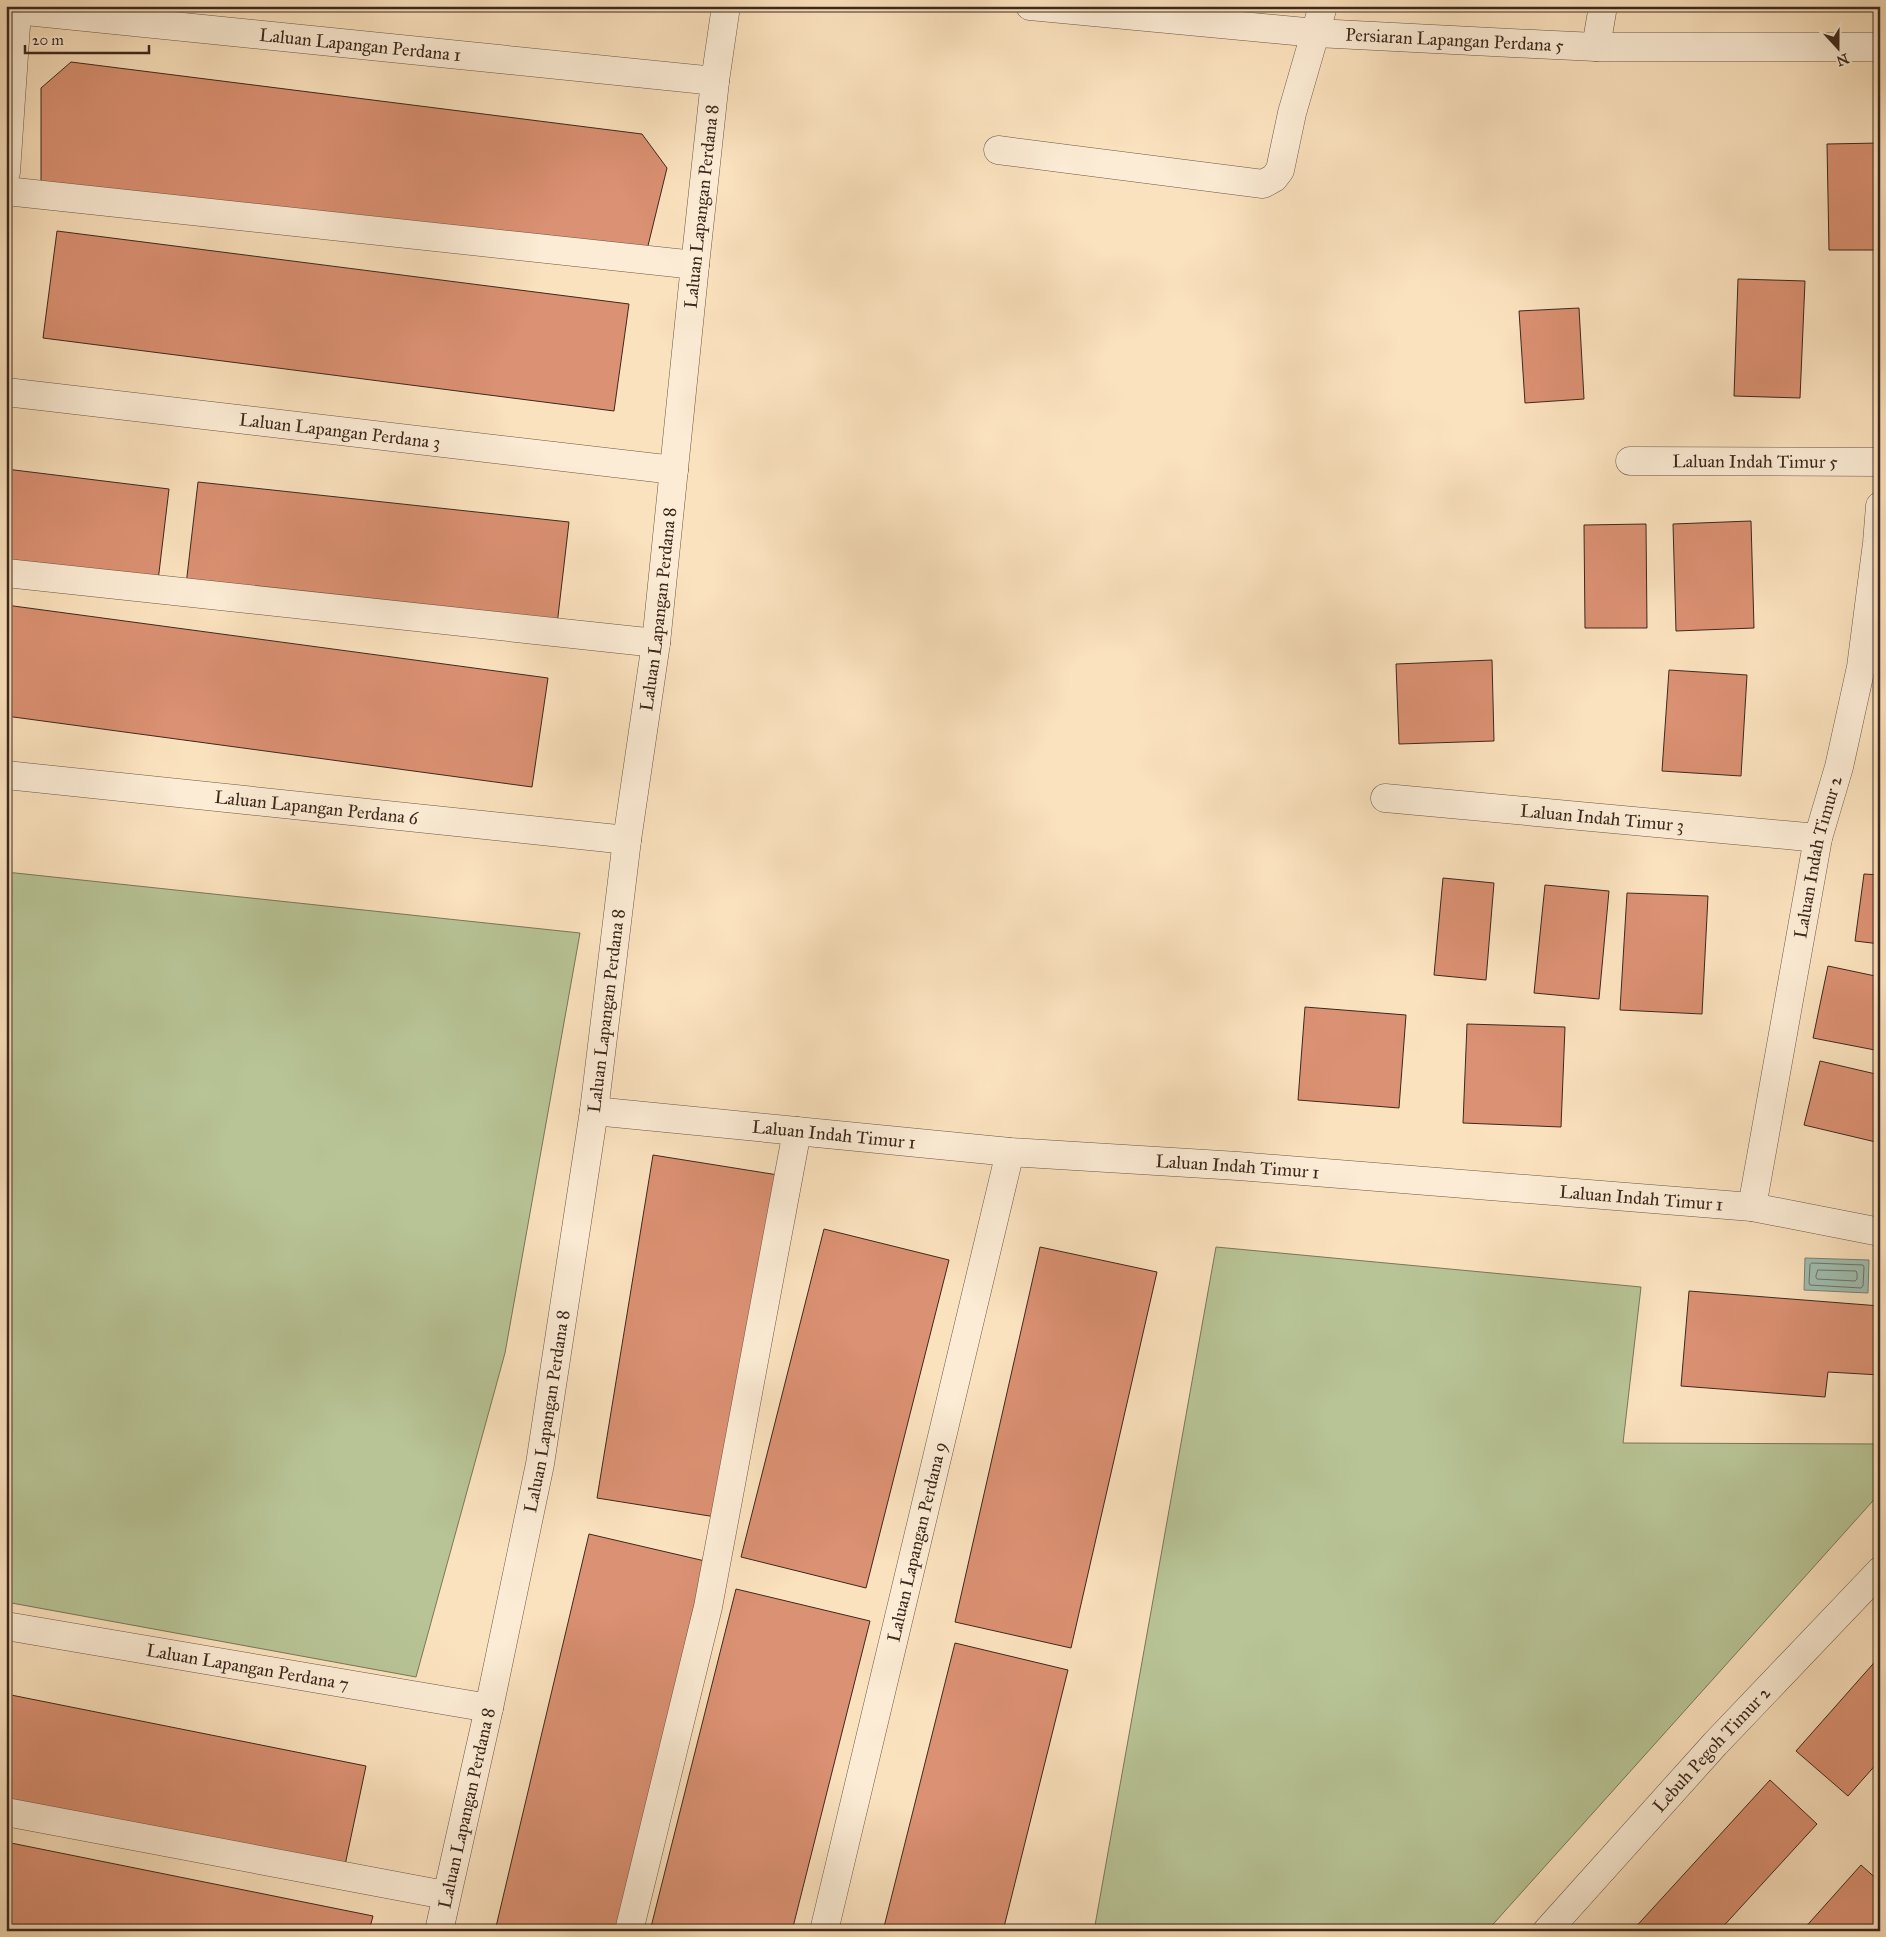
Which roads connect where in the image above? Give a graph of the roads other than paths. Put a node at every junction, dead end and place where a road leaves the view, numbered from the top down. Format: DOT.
graph roads {
  1 [pos="726,6"];
  2 [pos="1030,6"];
  3 [pos="1323,6"];
  4 [pos="1603,6"];
  5 [pos="12,10"];
  6 [pos="1316,33"];
  7 [pos="1596,47"];
  8 [pos="1880,47"];
  9 [pos="715,81"];
  10 [pos="998,150"];
  11 [pos="6,172"];
  12 [pos="6,191"];
  13 [pos="695,265"];
  14 [pos="6,392"];
  15 [pos="1630,461"];
  16 [pos="1880,462"];
  17 [pos="674,470"];
  18 [pos="1880,506"];
  19 [pos="6,572"];
  20 [pos="656,643"];
  21 [pos="6,775"];
  22 [pos="1385,798"];
  23 [pos="1818,838"];
  24 [pos="627,840"];
  25 [pos="594,1111"];
  26 [pos="796,1131"];
  27 [pos="1010,1152"];
  28 [pos="1752,1207"];
  29 [pos="1880,1232"];
  30 [pos="1880,1571"];
  31 [pos="6,1626"];
  32 [pos="489,1708"];
  33 [pos="6,1812"];
  34 [pos="446,1896"];
  35 [pos="439,1931"];
  36 [pos="629,1931"];
  37 [pos="824,1931"];
  38 [pos="1547,1931"];
  1 -- 9 [label="street, Laluan Lapangan Perdana 8"];
  2 -- 6 [label="street, Persiaran Lapangan Perdana 5"];
  3 -- 6 [label="street"];
  4 -- 7 [label="street"];
  5 -- 9 [label="street, Laluan Lapangan Perdana 1"];
  5 -- 11 [label="street"];
  6 -- 7 [label="street, Persiaran Lapangan Perdana 5"];
  6 -- 10 [label="street"];
  7 -- 8 [label="street, Persiaran Lapangan Perdana 5"];
  9 -- 13 [label="street, Laluan Lapangan Perdana 8"];
  12 -- 13 [label="street"];
  13 -- 17 [label="street, Laluan Lapangan Perdana 8"];
  14 -- 17 [label="street, Laluan Lapangan Perdana 3"];
  15 -- 16 [label="street, Laluan Indah Timur 5"];
  17 -- 20 [label="street, Laluan Lapangan Perdana 8"];
  18 -- 23 [label="street, Laluan Indah Timur 2"];
  19 -- 20 [label="street"];
  20 -- 24 [label="street, Laluan Lapangan Perdana 8"];
  21 -- 24 [label="street, Laluan Lapangan Perdana 6"];
  22 -- 23 [label="street, Laluan Indah Timur 3"];
  23 -- 28 [label="street, Laluan Indah Timur 2"];
  24 -- 25 [label="street, Laluan Lapangan Perdana 8"];
  25 -- 26 [label="street, Laluan Indah Timur 1"];
  25 -- 32 [label="street, Laluan Lapangan Perdana 8"];
  26 -- 27 [label="street, Laluan Indah Timur 1"];
  26 -- 36 [label="street"];
  27 -- 28 [label="street, Laluan Indah Timur 1"];
  27 -- 37 [label="street, Laluan Lapangan Perdana 9"];
  28 -- 29 [label="street, Laluan Indah Timur 1"];
  30 -- 38 [label="street, Lebuh Pegoh Timur 2"];
  31 -- 32 [label="street, Laluan Lapangan Perdana 7"];
  32 -- 34 [label="street, Laluan Lapangan Perdana 8"];
  33 -- 34 [label="street"];
  34 -- 35 [label="street, Laluan Lapangan Perdana 8"];
}
